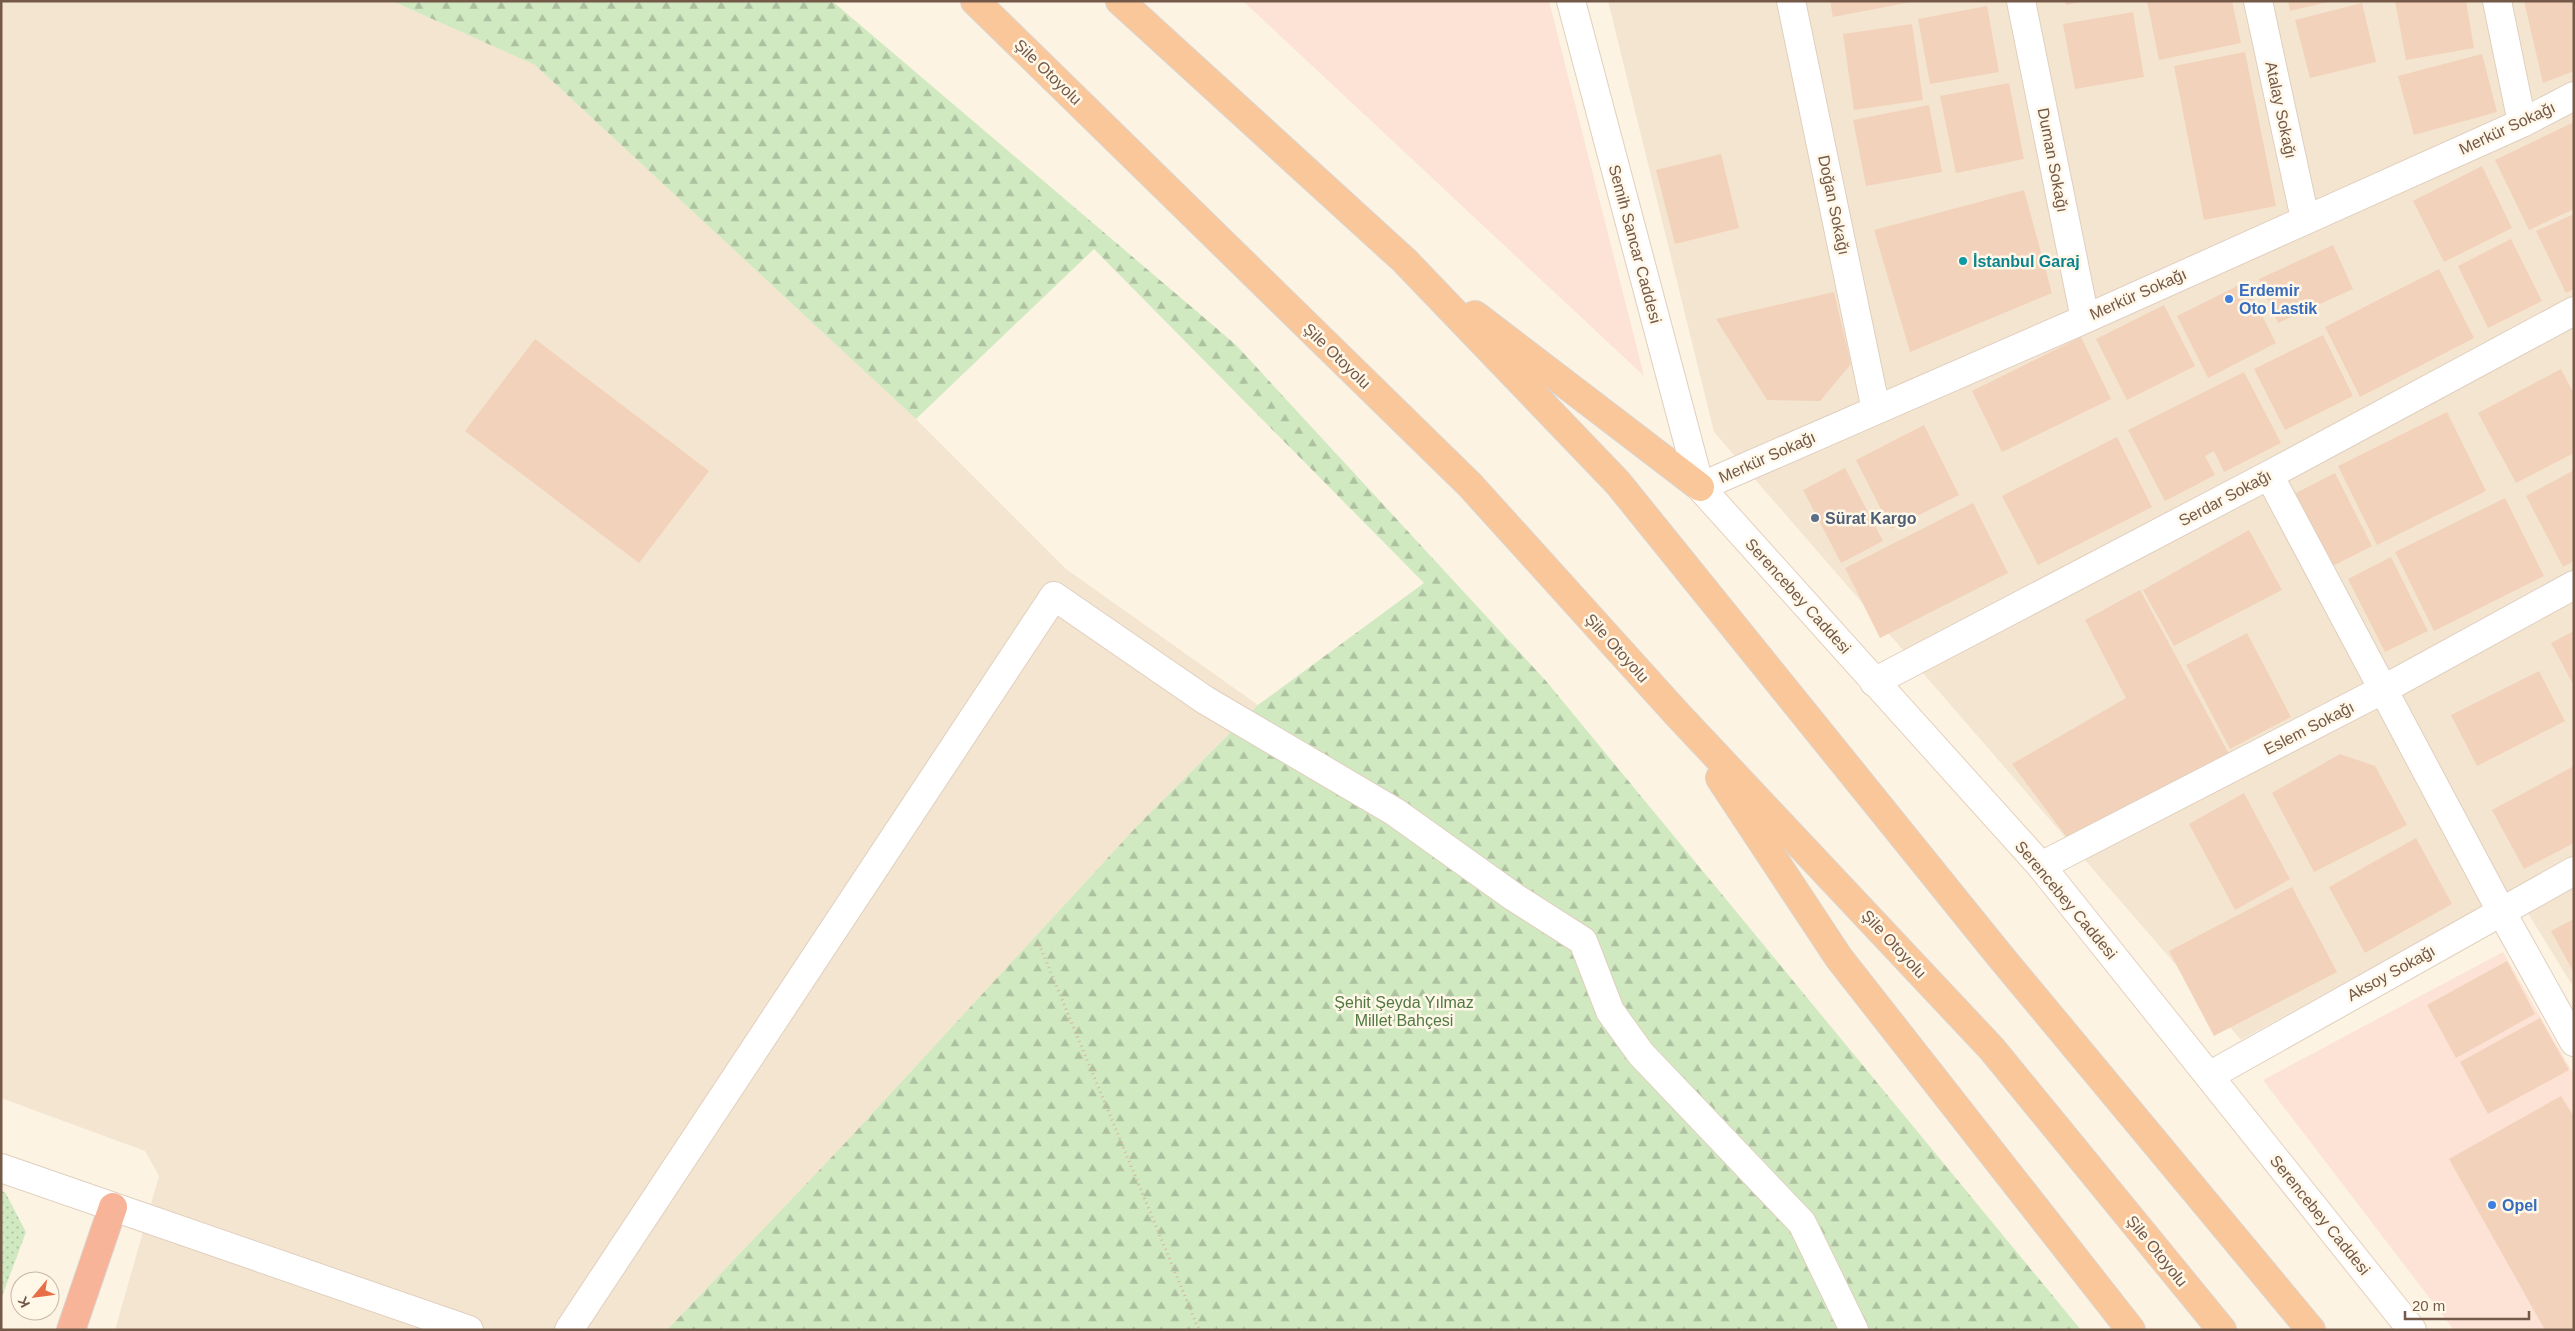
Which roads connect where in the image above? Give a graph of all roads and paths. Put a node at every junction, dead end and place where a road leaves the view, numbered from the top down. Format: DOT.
graph roads {
  1 [pos="975,1"];
  2 [pos="1120,1"];
  3 [pos="1571,1"];
  4 [pos="1791,1"];
  5 [pos="2021,1"];
  6 [pos="2258,1"];
  7 [pos="2497,1"];
  8 [pos="2574,96"];
  9 [pos="2522,123"];
  10 [pos="2304,219"];
  11 [pos="1404,261"];
  12 [pos="2574,311"];
  13 [pos="2085,319"];
  14 [pos="1876,410"];
  15 [pos="2269,475"];
  16 [pos="1700,487"];
  17 [pos="2574,585"];
  18 [pos="1874,682"];
  19 [pos="2384,689"];
  20 [pos="1677,714"];
  21 [pos="2041,866"];
  22 [pos="2574,871"];
  23 [pos="2501,911"];
  24 [pos="1039,944"];
  25 [pos="2574,1042"];
  26 [pos="2209,1076"];
  27 [pos="1,1168"];
  28 [pos="113,1208"];
  29 [pos="71,1330"];
  30 [pos="469,1330"];
  31 [pos="569,1330"];
  32 [pos="1199,1330"];
  33 [pos="1854,1330"];
  34 [pos="2131,1330"];
  35 [pos="2222,1330"];
  36 [pos="2311,1330"];
  37 [pos="2412,1330"];
  1 -- 20 [label="highway, Şile Otoyolu"];
  2 -- 11 [label="highway"];
  3 -- 16 [label="street, Semih Sancar Caddesi"];
  4 -- 14 [label="street, Doğan Sokağı"];
  5 -- 13 [label="street, Duman Sokağı"];
  6 -- 10 [label="street, Atalay Sokağı"];
  7 -- 9 [label="street"];
  8 -- 9 [label="street, Merkür Sokağı"];
  9 -- 10 [label="street, Merkür Sokağı"];
  10 -- 13 [label="street, Merkür Sokağı"];
  11 -- 16 [label="highway"];
  11 -- 36 [label="highway"];
  12 -- 15 [label="street, Serdar Sokağı"];
  13 -- 14 [label="street, Merkür Sokağı"];
  14 -- 16 [label="street, Merkür Sokağı"];
  15 -- 18 [label="street, Serdar Sokağı"];
  15 -- 19 [label="street"];
  16 -- 18 [label="street, Serencebey Caddesi"];
  17 -- 19 [label="street, Eslem Sokağı"];
  18 -- 21 [label="street, Serencebey Caddesi"];
  19 -- 21 [label="street, Eslem Sokağı"];
  19 -- 23 [label="street"];
  20 -- 34 [label="highway"];
  20 -- 35 [label="highway, Şile Otoyolu"];
  21 -- 26 [label="street, Serencebey Caddesi"];
  22 -- 23 [label="street, Aksoy Sokağı"];
  23 -- 25 [label="street"];
  23 -- 26 [label="street, Aksoy Sokağı"];
  24 -- 32 [label="path"];
  26 -- 37 [label="street, Serencebey Caddesi"];
  27 -- 28 [label="street"];
  28 -- 29 [label="highway"];
  28 -- 30 [label="street"];
  31 -- 33 [label="street"];
}
